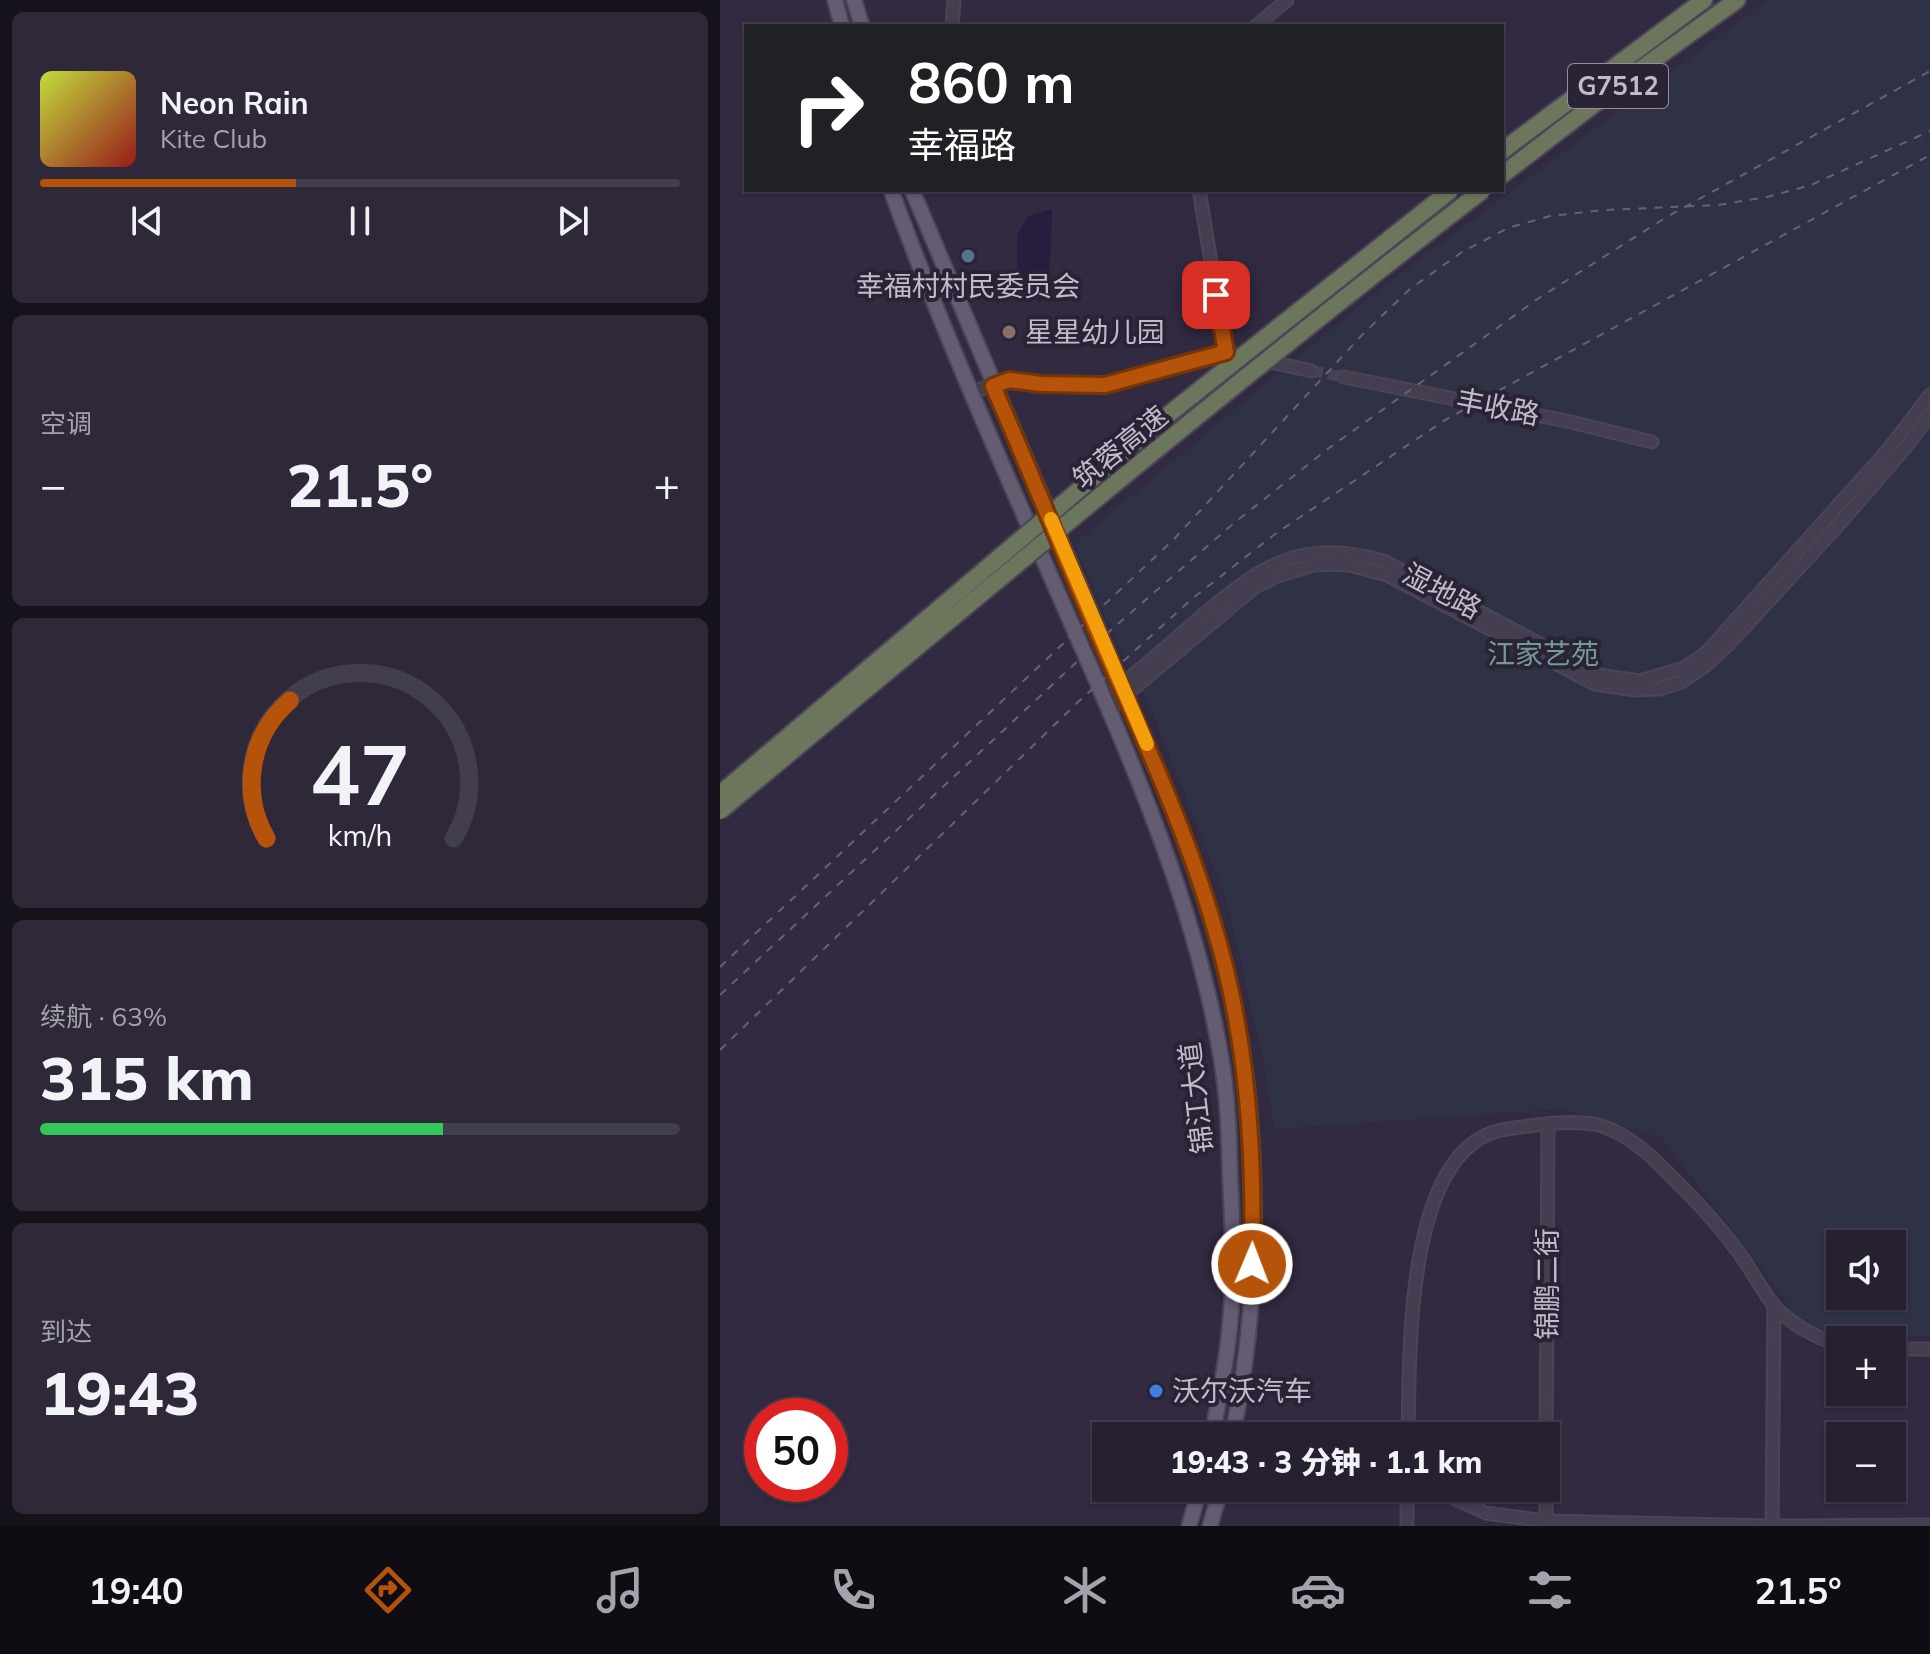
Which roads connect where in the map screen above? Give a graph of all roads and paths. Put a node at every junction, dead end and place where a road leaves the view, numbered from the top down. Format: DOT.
graph roads {
  1 [pos="835,0"];
  2 [pos="854,0"];
  3 [pos="954,0"];
  4 [pos="1287,0"];
  5 [pos="1704,0"];
  6 [pos="1737,0"];
  7 [pos="841,24"];
  8 [pos="861,24"];
  9 [pos="952,24"];
  10 [pos="1258,24"];
  11 [pos="1504,150"];
  12 [pos="1504,173"];
  13 [pos="892,192"];
  14 [pos="913,192"];
  15 [pos="1199,192"];
  16 [pos="1448,192"];
  17 [pos="1480,192"];
  18 [pos="1226,352"];
  19 [pos="1312,371"];
  20 [pos="1344,377"];
  21 [pos="993,386"];
  22 [pos="972,392"];
  23 [pos="1930,395"];
  24 [pos="1930,415"];
  25 [pos="1652,442"];
  26 [pos="1620,684"];
  27 [pos="1123,691"];
  28 [pos="1106,703"];
  29 [pos="720,794"];
  30 [pos="720,811"];
  31 [pos="1548,1124"];
  32 [pos="1774,1306"];
  33 [pos="1826,1338"];
  34 [pos="1906,1349"];
  35 [pos="1930,1349"];
  36 [pos="1215,1422"];
  37 [pos="1235,1422"];
  38 [pos="1408,1422"];
  39 [pos="1546,1422"];
  40 [pos="1196,1502"];
  41 [pos="1217,1502"];
  42 [pos="1407,1502"];
  43 [pos="1462,1502"];
  44 [pos="1546,1502"];
  45 [pos="1546,1524"];
  46 [pos="1930,1525"];
  47 [pos="1189,1526"];
  48 [pos="1210,1526"];
  49 [pos="1407,1526"];
  50 [pos="1772,1526"];
  1 -- 7 [label="main road"];
  2 -- 8 [label="main road"];
  3 -- 9 [label="street"];
  4 -- 10 [label="street"];
  5 -- 11 [label="highway, G7512"];
  6 -- 12 [label="highway, G7512"];
  13 -- 22 [label="main road, 锦江大道"];
  14 -- 21 [label="main road, 锦江大道"];
  15 -- 18 [label="street"];
  16 -- 29 [label="highway, 筑蓉高速, bridge"];
  17 -- 30 [label="highway, 筑蓉高速, bridge"];
  18 -- 19 [label="street"];
  18 -- 21 [label="street"];
  20 -- 25 [label="street, 丰收路"];
  21 -- 22 [label="street"];
  21 -- 27 [label="main road, 锦江大道"];
  22 -- 28 [label="main road, 锦江大道"];
  23 -- 26 [label="street, 湿地路"];
  24 -- 26 [label="street, 湿地路"];
  26 -- 27 [label="street, 湿地路"];
  27 -- 28 [label="street, 湿地路"];
  27 -- 37 [label="main road, 锦江大道"];
  28 -- 36 [label="main road, 锦江大道"];
  31 -- 32 [label="street"];
  31 -- 38 [label="street"];
  31 -- 39 [label="street, 锦鹏二街"];
  32 -- 33 [label="street"];
  32 -- 50 [label="street"];
  34 -- 35 [label="street"];
  40 -- 47 [label="main road"];
  41 -- 48 [label="main road"];
  42 -- 49 [label="street"];
  43 -- 45 [label="street"];
  44 -- 45 [label="street"];
  45 -- 50 [label="street"];
  46 -- 50 [label="street"];
}
